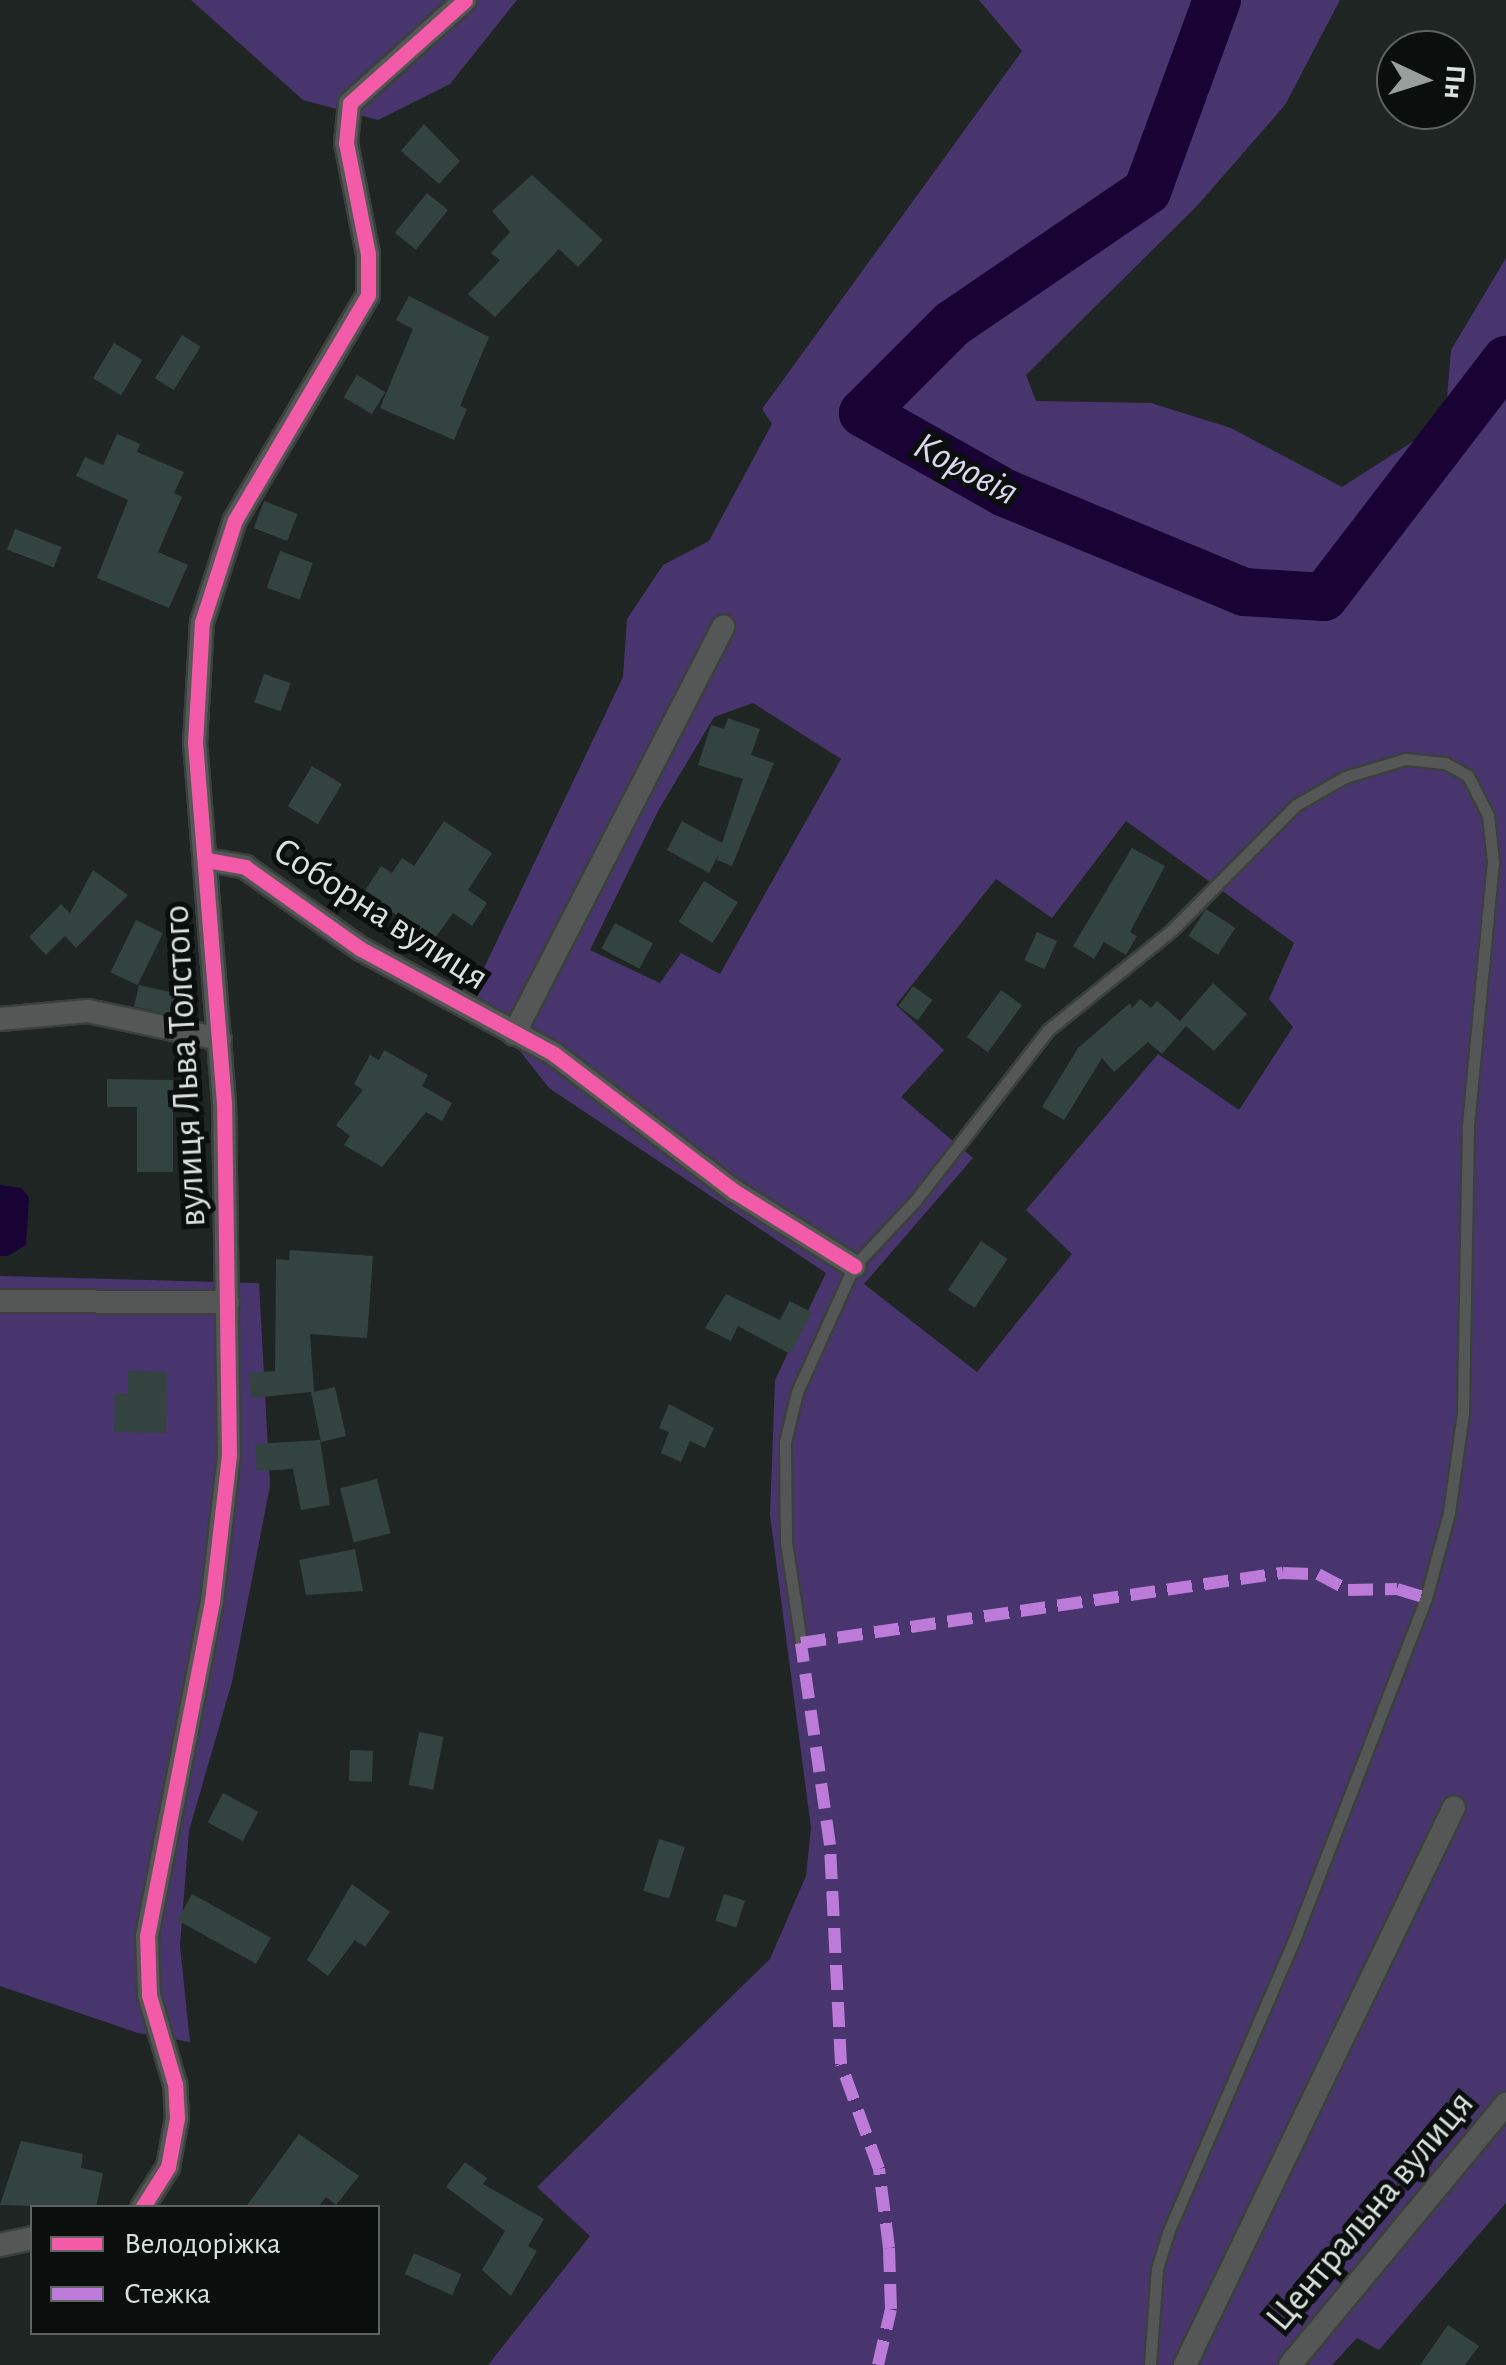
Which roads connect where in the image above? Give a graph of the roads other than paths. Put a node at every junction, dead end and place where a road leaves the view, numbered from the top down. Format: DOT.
graph roads {
  1 [pos="465,0"];
  2 [pos="723,628"];
  3 [pos="208,860"];
  4 [pos="0,1019"];
  5 [pos="514,1034"];
  6 [pos="220,1039"];
  7 [pos="854,1266"];
  8 [pos="0,1301"];
  9 [pos="228,1302"];
  10 [pos="801,1643"];
  11 [pos="1454,1807"];
  12 [pos="1506,2104"];
  13 [pos="144,2205"];
  14 [pos="30,2238"];
  15 [pos="0,2245"];
  16 [pos="1150,2365"];
  17 [pos="1185,2365"];
  18 [pos="1290,2365"];
  1 -- 3 [label="street, вулиця Льва Толстого"];
  2 -- 5 [label="street, Соборна вулиця"];
  3 -- 5 [label="street, Соборна вулиця"];
  3 -- 6 [label="street, вулиця Льва Толстого"];
  4 -- 6 [label="street"];
  5 -- 7 [label="street"];
  6 -- 9 [label="street, вулиця Льва Толстого"];
  7 -- 10 [label="lane"];
  7 -- 16 [label="lane"];
  8 -- 9 [label="street"];
  9 -- 13 [label="street, вулиця Льва Толстого"];
  11 -- 17 [label="street"];
  12 -- 18 [label="street, Центральна вулиця"];
  14 -- 15 [label="street"];
}
